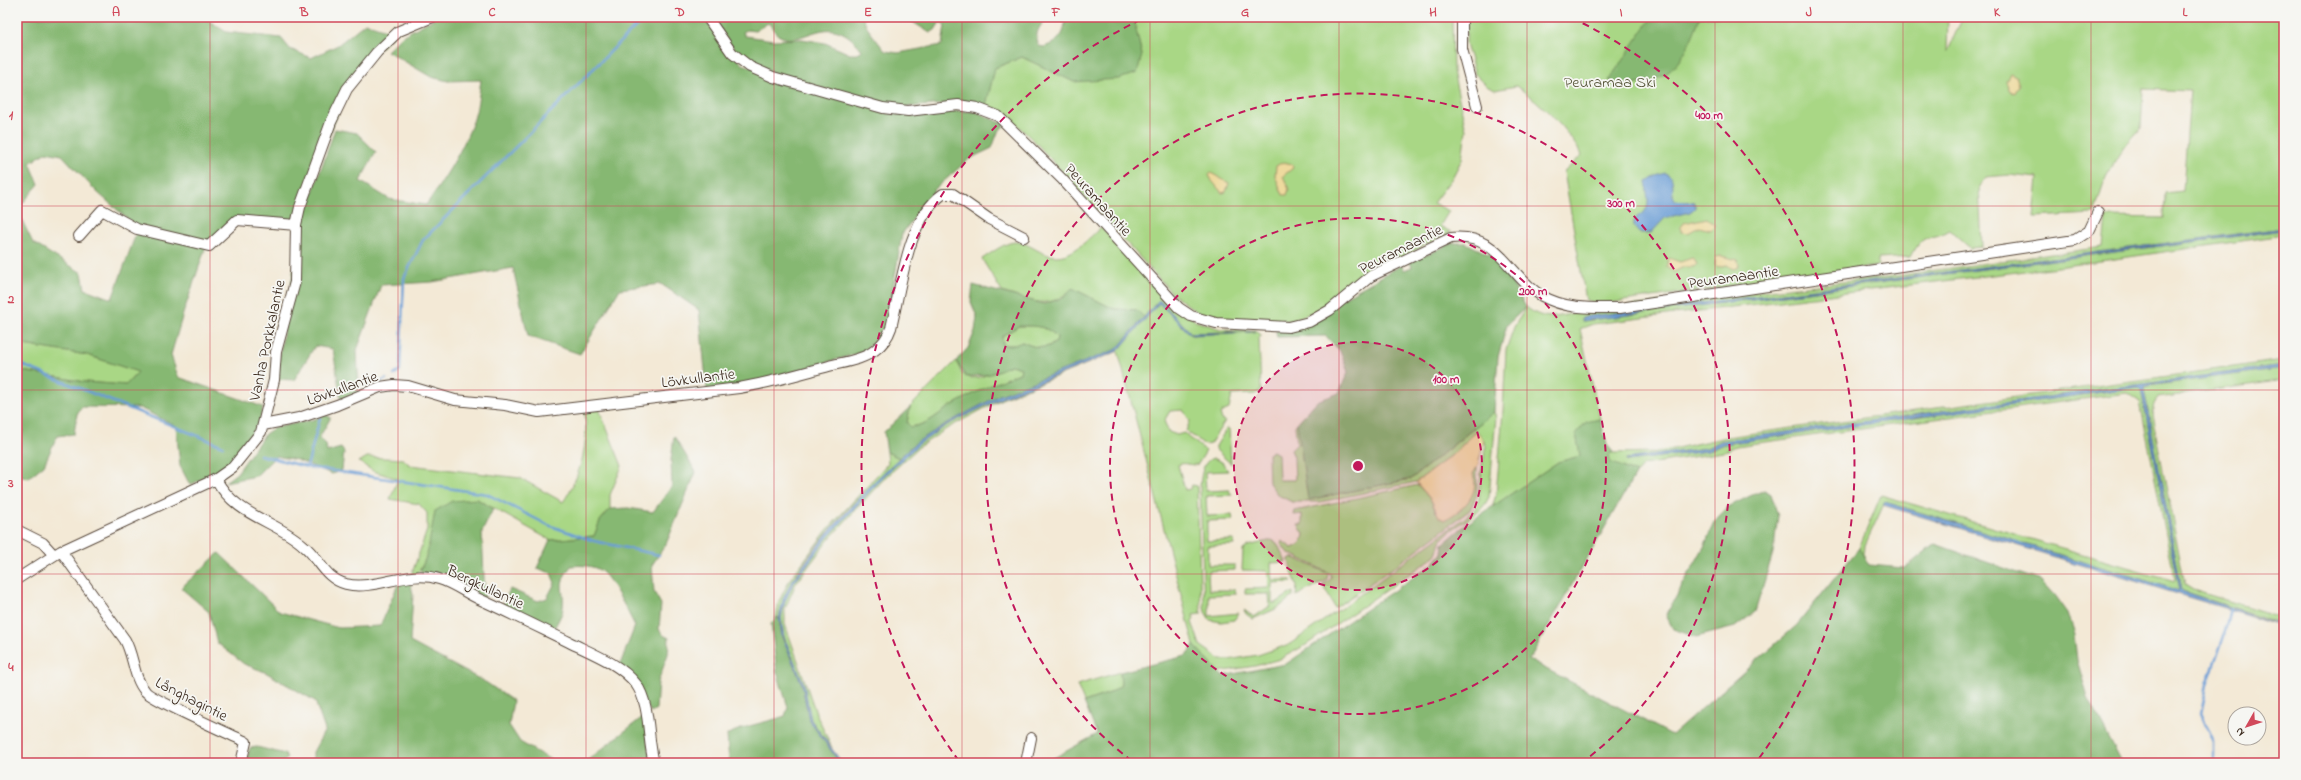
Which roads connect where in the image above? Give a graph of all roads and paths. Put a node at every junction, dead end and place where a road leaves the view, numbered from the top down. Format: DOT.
graph roads {
  1 [pos="432,17"];
  2 [pos="707,17"];
  3 [pos="1462,17"];
  4 [pos="1477,106"];
  5 [pos="2098,212"];
  6 [pos="296,225"];
  7 [pos="79,236"];
  8 [pos="1024,237"];
  9 [pos="263,425"];
  10 [pos="216,480"];
  11 [pos="17,530"];
  12 [pos="57,552"];
  13 [pos="17,579"];
  14 [pos="1031,738"];
  15 [pos="242,763"];
  16 [pos="654,763"];
  17 [pos="1026,763"];
  1 -- 6 [label="street, Vanha Porkkalantie"];
  2 -- 5 [label="street, Peuramaantie"];
  3 -- 4 [label="street"];
  6 -- 7 [label="street"];
  6 -- 9 [label="street, Vanha Porkkalantie"];
  8 -- 9 [label="street, Lövkullantie"];
  9 -- 10 [label="street, Vanha Porkkalantie"];
  10 -- 12 [label="street, Vanha Porkkalantie"];
  10 -- 16 [label="street, Bergkullantie"];
  11 -- 12 [label="street"];
  12 -- 13 [label="street, Vanha Porkkalantie"];
  12 -- 15 [label="street, Långhagintie"];
  14 -- 17 [label="street"];
}
